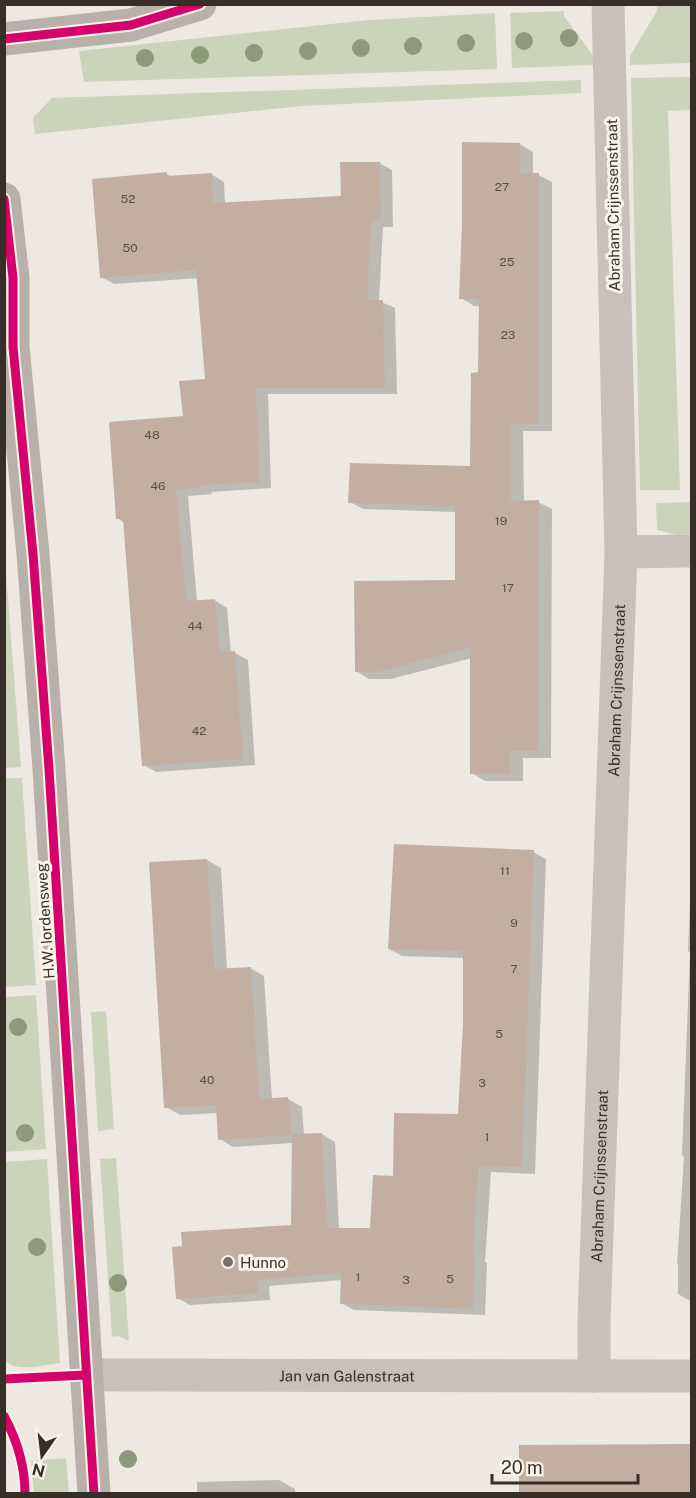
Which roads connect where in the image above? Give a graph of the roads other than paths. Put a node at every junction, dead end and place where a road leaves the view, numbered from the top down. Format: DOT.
graph roads {
  1 [pos="200,4"];
  2 [pos="608,4"];
  3 [pos="4,39"];
  4 [pos="4,199"];
  5 [pos="9,333"];
  6 [pos="692,551"];
  7 [pos="621,552"];
  8 [pos="86,1375"];
  9 [pos="594,1376"];
  10 [pos="692,1376"];
  11 [pos="94,1494"];
  1 -- 3 [label="main road"];
  2 -- 7 [label="street, Abraham Crijnssenstraat"];
  4 -- 5 [label="main road, H.W. Iordensweg"];
  5 -- 8 [label="main road, H.W. Iordensweg"];
  6 -- 7 [label="street"];
  7 -- 9 [label="street, Abraham Crijnssenstraat"];
  8 -- 9 [label="street, Jan van Galenstraat"];
  8 -- 11 [label="main road, H.W. Iordensweg"];
  9 -- 10 [label="street, Jan van Galenstraat"];
}
